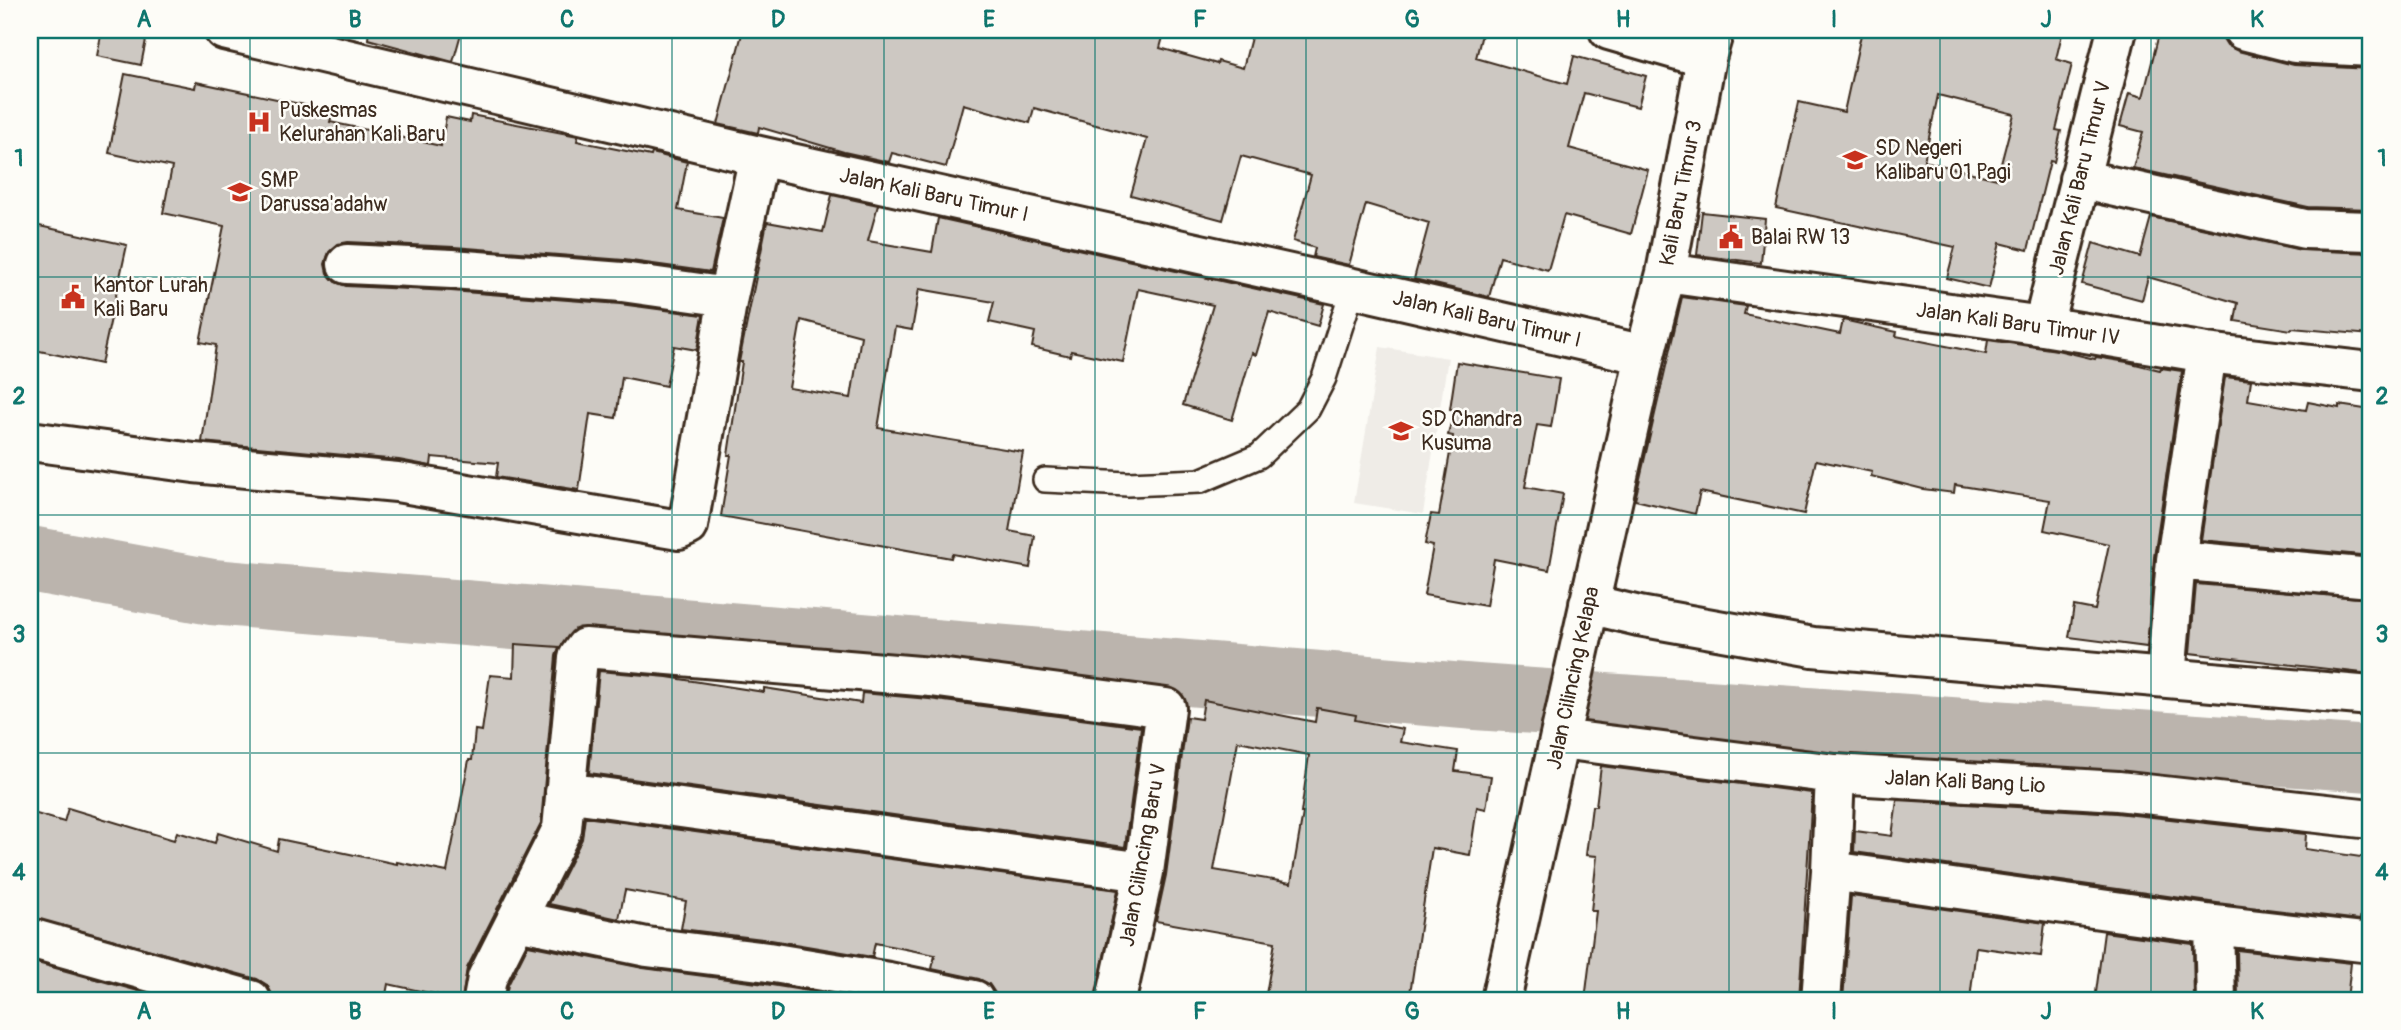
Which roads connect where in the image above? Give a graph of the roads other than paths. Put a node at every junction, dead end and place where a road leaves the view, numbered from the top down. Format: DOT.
graph roads {
  1 [pos="224,30"];
  2 [pos="1609,30"];
  3 [pos="2118,30"];
  4 [pos="2243,30"];
  5 [pos="1710,44"];
  6 [pos="2371,47"];
  7 [pos="758,156"];
  8 [pos="2080,179"];
  9 [pos="2371,231"];
  10 [pos="347,264"];
  11 [pos="1666,273"];
  12 [pos="1353,288"];
  13 [pos="728,297"];
  14 [pos="2043,326"];
  15 [pos="2207,353"];
  16 [pos="1645,355"];
  17 [pos="2371,372"];
  18 [pos="30,441"];
  19 [pos="1045,480"];
  20 [pos="2176,560"];
  21 [pos="2371,578"];
  22 [pos="1587,613"];
  23 [pos="2166,677"];
  24 [pos="2371,696"];
  25 [pos="1561,730"];
  26 [pos="1835,774"];
  27 [pos="565,792"];
  28 [pos="2371,819"];
  29 [pos="1831,871"];
  30 [pos="1144,872"];
  31 [pos="516,920"];
  32 [pos="2214,926"];
  33 [pos="30,937"];
  34 [pos="2371,943"];
  35 [pos="251,1000"];
  36 [pos="483,1000"];
  37 [pos="974,1000"];
  38 [pos="1116,1000"];
  39 [pos="1502,1000"];
  40 [pos="1821,1000"];
  41 [pos="2216,1000"];
  1 -- 7 [label="street, Jalan Kali Baru Timur I"];
  2 -- 5 [label="street"];
  3 -- 8 [label="street, Jalan Kali Baru Timur V"];
  4 -- 6 [label="street"];
  5 -- 11 [label="street, Kali Baru Timur 3"];
  7 -- 12 [label="street, Jalan Kali Baru Timur I"];
  7 -- 13 [label="street"];
  8 -- 9 [label="street"];
  8 -- 14 [label="street, Jalan Kali Baru Timur V"];
  10 -- 13 [label="street"];
  11 -- 14 [label="street, Jalan Kali Baru Timur IV"];
  11 -- 16 [label="street, Kali Baru Timur 3"];
  12 -- 16 [label="street, Jalan Kali Baru Timur I"];
  12 -- 19 [label="lane"];
  13 -- 18 [label="street"];
  14 -- 15 [label="street, Jalan Kali Baru Timur IV"];
  15 -- 17 [label="street, Jalan Kali Baru Timur IV"];
  15 -- 20 [label="street"];
  16 -- 22 [label="street, Jalan Cilincing Kelapa"];
  20 -- 21 [label="street"];
  20 -- 23 [label="street"];
  22 -- 23 [label="street"];
  22 -- 25 [label="street, Jalan Cilincing Kelapa"];
  23 -- 24 [label="street"];
  25 -- 26 [label="street, Jalan Kali Bang Lio"];
  25 -- 39 [label="street, Jalan Cilincing Kelapa"];
  26 -- 28 [label="street, Jalan Kali Bang Lio"];
  26 -- 29 [label="street"];
  27 -- 30 [label="street"];
  27 -- 30 [label="street, Jalan Cilincing Baru V"];
  27 -- 31 [label="street"];
  29 -- 32 [label="street"];
  29 -- 40 [label="street"];
  30 -- 38 [label="street, Jalan Cilincing Baru V"];
  31 -- 36 [label="street"];
  31 -- 37 [label="street"];
  32 -- 34 [label="street"];
  32 -- 41 [label="street"];
  33 -- 35 [label="street"];
}
